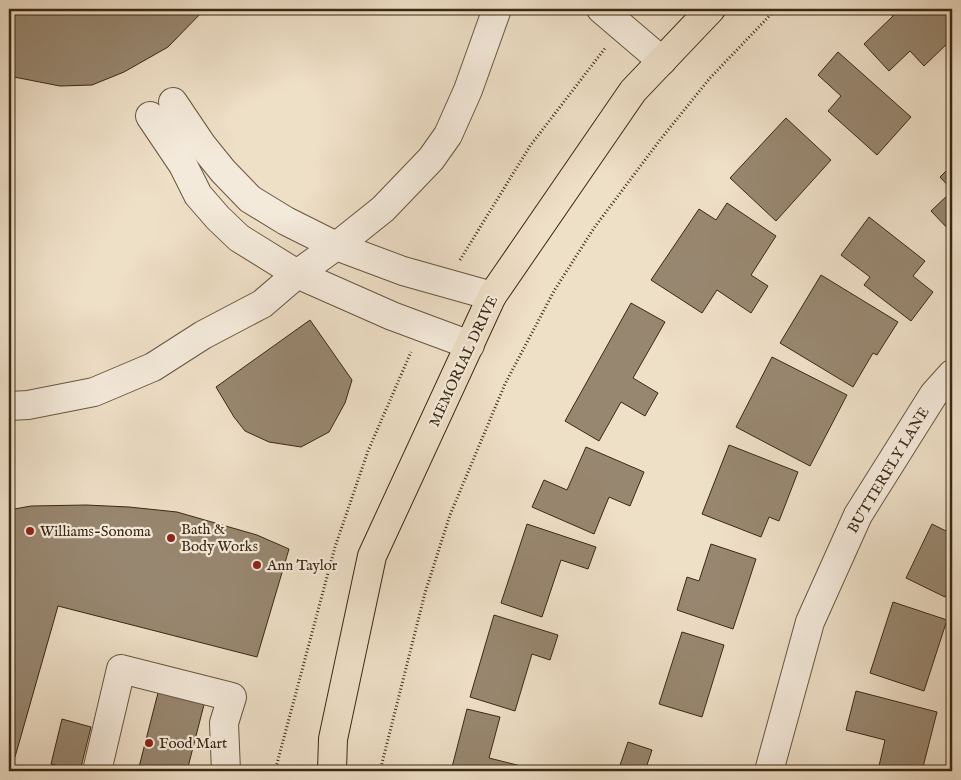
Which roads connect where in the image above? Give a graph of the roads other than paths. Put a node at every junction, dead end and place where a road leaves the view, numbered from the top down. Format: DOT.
graph roads {
  1 [pos="497,9"];
  2 [pos="601,9"];
  3 [pos="701,12"];
  4 [pos="662,60"];
  5 [pos="336,246"];
  6 [pos="297,274"];
  7 [pos="492,296"];
  8 [pos="470,345"];
  9 [pos="952,374"];
  10 [pos="9,406"];
  11 [pos="333,740"];
  12 [pos="97,771"];
  13 [pos="226,771"];
  14 [pos="316,771"];
  15 [pos="332,771"];
  16 [pos="769,771"];
  1 -- 5 [label="street"];
  2 -- 4 [label="street"];
  3 -- 4 [label="main road, MEMORIAL DRIVE"];
  4 -- 7 [label="main road, MEMORIAL DRIVE"];
  5 -- 6 [label="street"];
  5 -- 6 [label="street"];
  5 -- 7 [label="street"];
  6 -- 8 [label="street"];
  6 -- 10 [label="street"];
  7 -- 8 [label="main road, MEMORIAL DRIVE"];
  8 -- 11 [label="main road, MEMORIAL DRIVE"];
  9 -- 16 [label="street, BUTTERFLY LANE"];
  11 -- 14 [label="main road, MEMORIAL DRIVE"];
  11 -- 15 [label="main road, MEMORIAL DRIVE"];
  12 -- 13 [label="street"];
}
